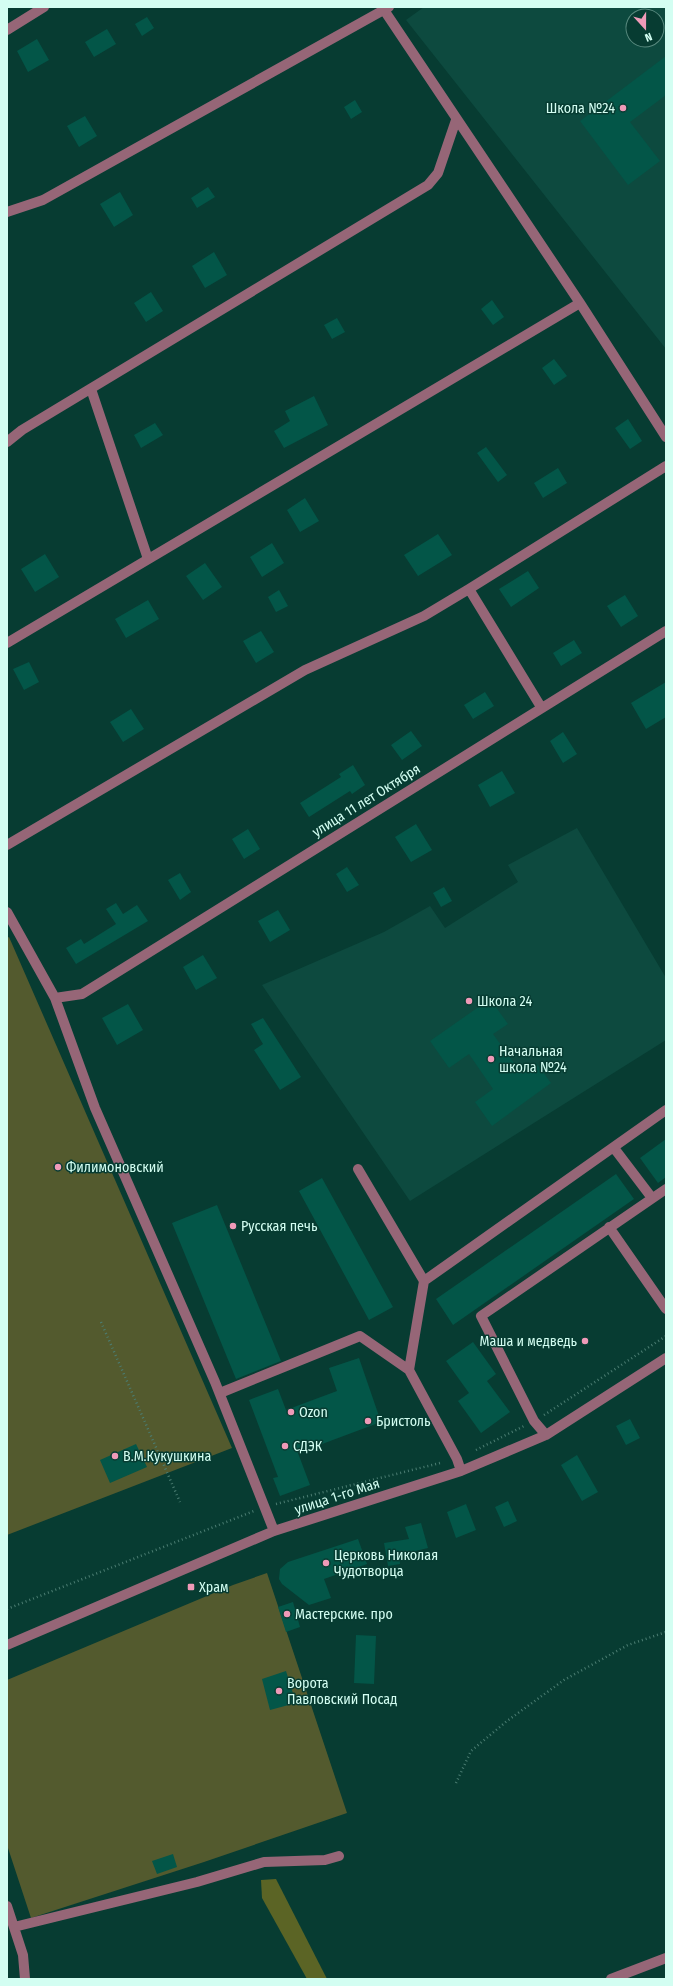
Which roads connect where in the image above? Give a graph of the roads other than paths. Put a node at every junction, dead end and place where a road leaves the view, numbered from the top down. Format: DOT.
graph roads {
  1 [pos="44,7"];
  2 [pos="386,9"];
  3 [pos="7,30"];
  4 [pos="456,120"];
  5 [pos="7,212"];
  6 [pos="580,302"];
  7 [pos="91,389"];
  8 [pos="666,437"];
  9 [pos="7,442"];
  10 [pos="666,466"];
  11 [pos="148,559"];
  12 [pos="469,589"];
  13 [pos="666,631"];
  14 [pos="7,643"];
  15 [pos="541,707"];
  16 [pos="7,845"];
  17 [pos="9,916"];
  18 [pos="55,998"];
  19 [pos="666,1110"];
  20 [pos="614,1148"];
  21 [pos="358,1169"];
  22 [pos="666,1188"];
  23 [pos="652,1198"];
  24 [pos="609,1227"];
  25 [pos="424,1281"];
  26 [pos="666,1308"];
  27 [pos="666,1358"];
  28 [pos="409,1370"];
  29 [pos="220,1393"];
  30 [pos="546,1435"];
  31 [pos="461,1471"];
  32 [pos="274,1531"];
  33 [pos="7,1645"];
  34 [pos="339,1856"];
  35 [pos="7,1906"];
  36 [pos="14,1927"];
  37 [pos="666,1958"];
  38 [pos="25,1979"];
  39 [pos="611,1979"];
  1 -- 3 [label="street"];
  2 -- 4 [label="street"];
  2 -- 5 [label="street"];
  4 -- 6 [label="street"];
  4 -- 7 [label="street"];
  6 -- 8 [label="street"];
  6 -- 11 [label="street"];
  7 -- 9 [label="street"];
  7 -- 11 [label="street"];
  10 -- 12 [label="street"];
  11 -- 14 [label="street"];
  12 -- 15 [label="street"];
  12 -- 16 [label="street"];
  13 -- 15 [label="street, улица 11 лет Октября"];
  15 -- 18 [label="street, улица 11 лет Октября"];
  17 -- 18 [label="street"];
  18 -- 29 [label="street"];
  19 -- 20 [label="street"];
  20 -- 23 [label="street"];
  20 -- 25 [label="street"];
  21 -- 25 [label="street"];
  22 -- 23 [label="street"];
  23 -- 24 [label="street"];
  24 -- 26 [label="street"];
  24 -- 30 [label="street"];
  25 -- 28 [label="street"];
  27 -- 30 [label="street, улица 1-го Мая"];
  28 -- 29 [label="street"];
  28 -- 31 [label="street"];
  29 -- 32 [label="street"];
  30 -- 31 [label="street, улица 1-го Мая"];
  31 -- 32 [label="street, улица 1-го Мая"];
  32 -- 33 [label="street, улица 1-го Мая"];
  34 -- 36 [label="street"];
  35 -- 36 [label="street"];
  36 -- 38 [label="street"];
  37 -- 39 [label="street"];
}
